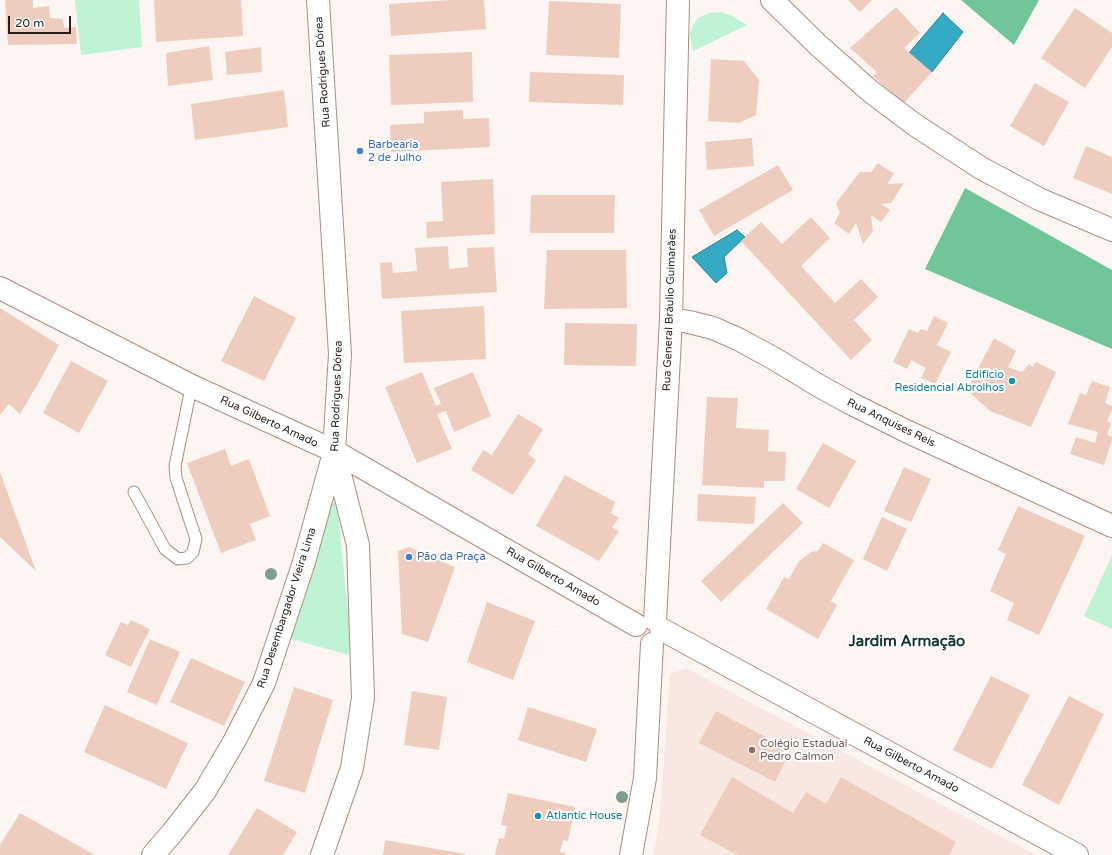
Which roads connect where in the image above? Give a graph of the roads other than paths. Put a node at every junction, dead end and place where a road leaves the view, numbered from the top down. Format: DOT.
graph roads {
  1 [pos="318,0"];
  2 [pos="678,0"];
  3 [pos="772,0"];
  4 [pos="1112,230"];
  5 [pos="0,288"];
  6 [pos="672,319"];
  7 [pos="194,387"];
  8 [pos="334,451"];
  9 [pos="134,492"];
  10 [pos="1112,526"];
  11 [pos="651,630"];
  12 [pos="153,855"];
  13 [pos="322,855"];
  14 [pos="631,855"];
  15 [pos="1078,855"];
  1 -- 8 [label="street, Rua Rodrigues Dórea"];
  2 -- 6 [label="street, Rua General Bráulio Guimarães"];
  3 -- 4 [label="street"];
  5 -- 7 [label="street, Rua Gilberto Amado"];
  6 -- 10 [label="street, Rua Anquises Reis"];
  6 -- 11 [label="street, Rua General Bráulio Guimarães"];
  7 -- 8 [label="street, Rua Gilberto Amado"];
  7 -- 9 [label="lane"];
  8 -- 11 [label="street, Rua Gilberto Amado"];
  8 -- 12 [label="street, Rua Desembargador Vieira Lima"];
  8 -- 13 [label="street, Rua Rodrigues Dórea"];
  11 -- 14 [label="street, Rua General Bráulio Guimarães"];
  11 -- 15 [label="street, Rua Gilberto Amado"];
}
